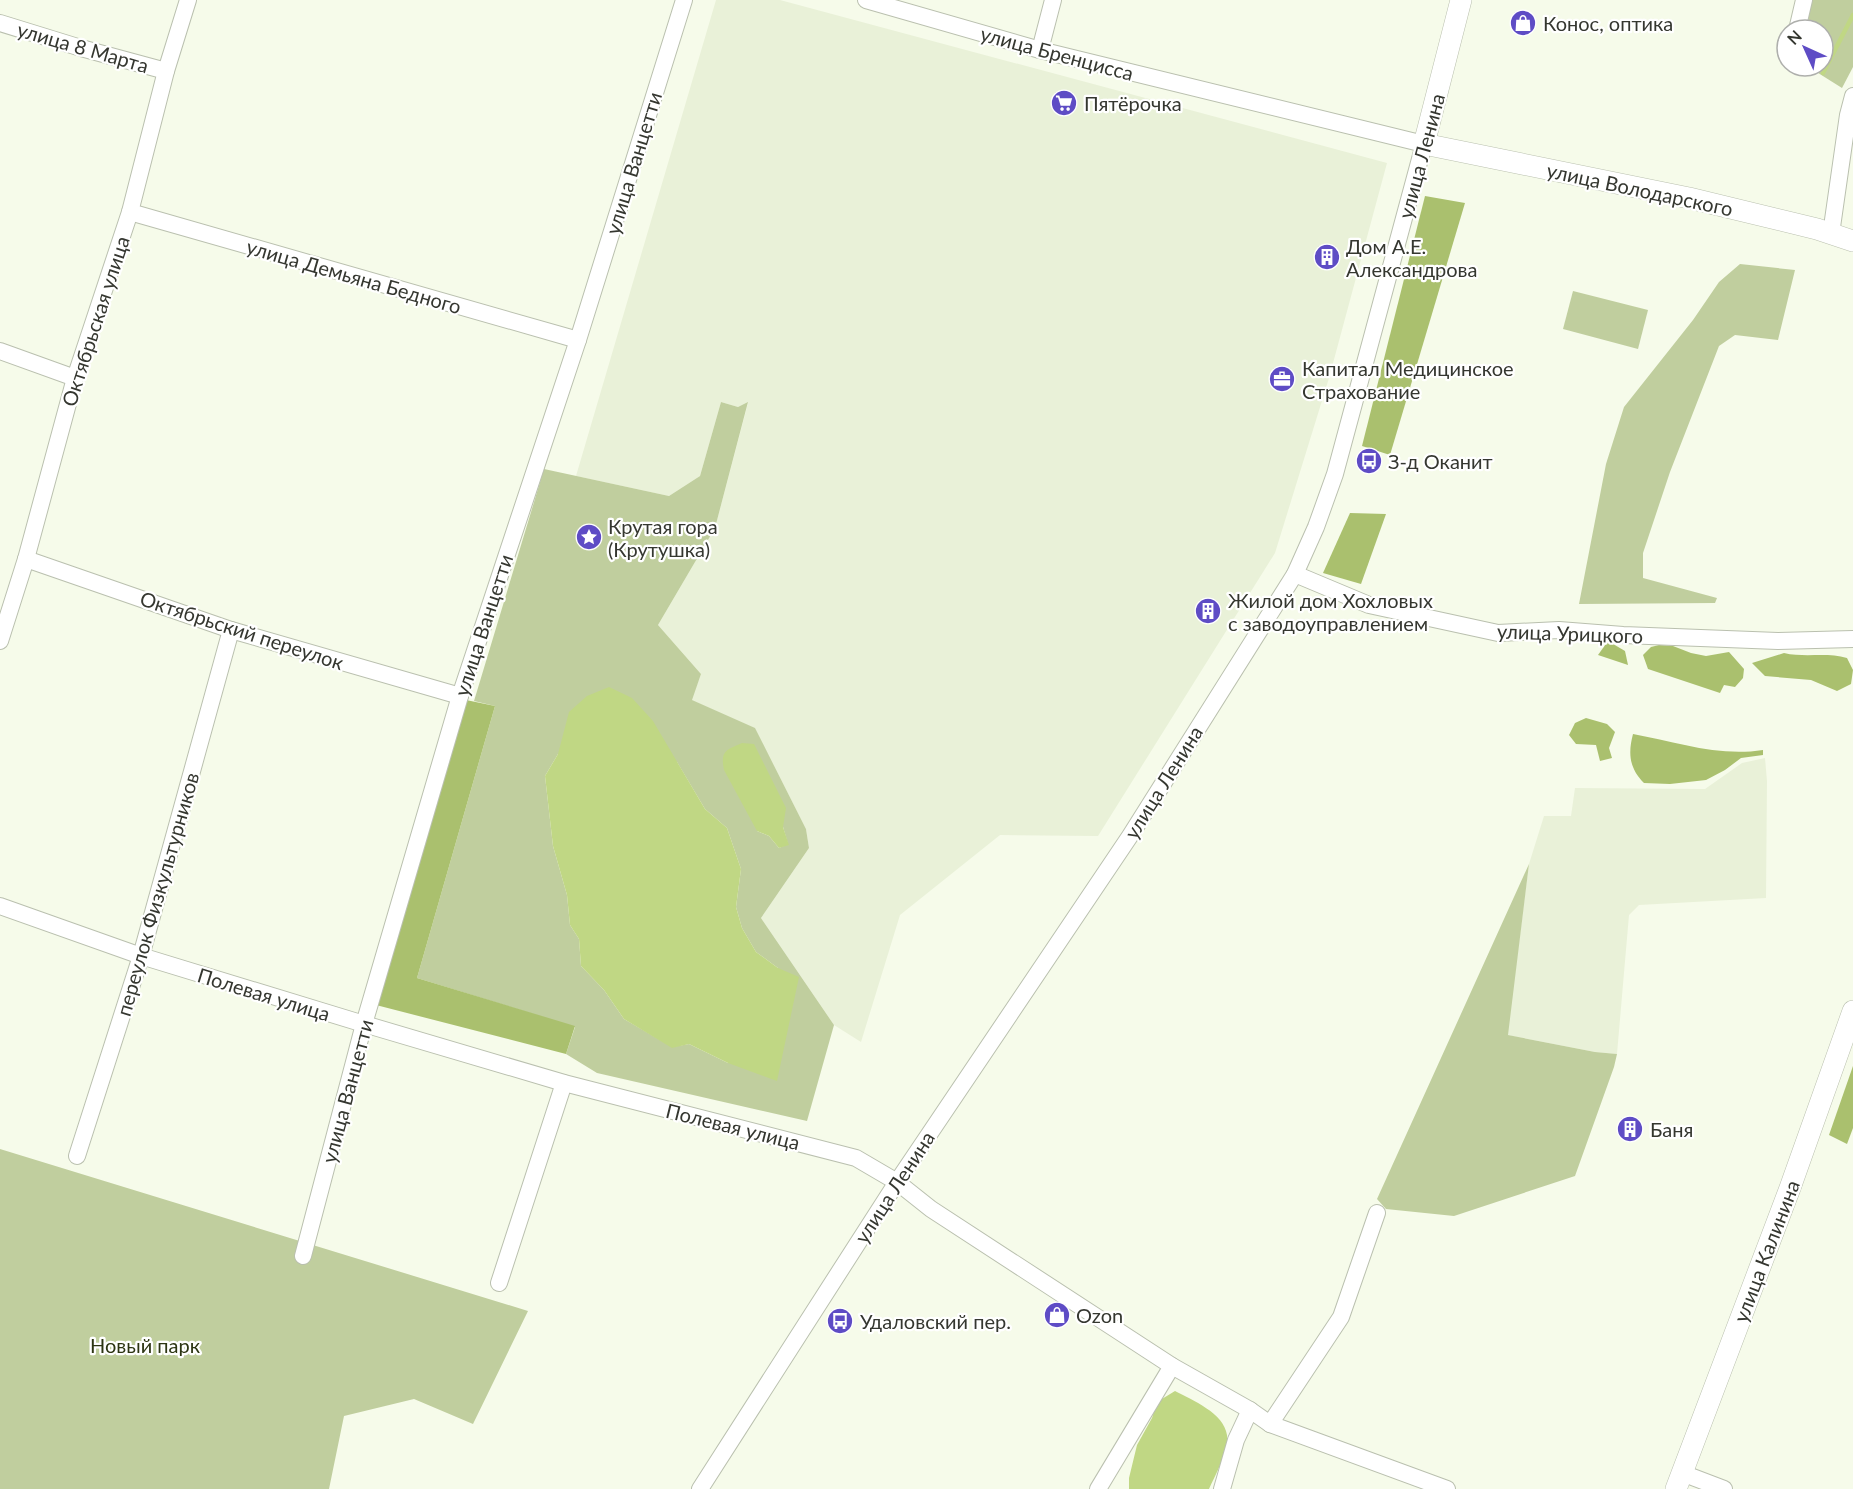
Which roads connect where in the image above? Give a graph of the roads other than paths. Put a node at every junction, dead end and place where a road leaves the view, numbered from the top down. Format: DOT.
graph roads {
  1 [pos="188,0"];
  2 [pos="684,0"];
  3 [pos="866,0"];
  4 [pos="1053,0"];
  5 [pos="1461,0"];
  6 [pos="1804,0"];
  7 [pos="1800,18"];
  8 [pos="0,23"];
  9 [pos="1040,50"];
  10 [pos="166,71"];
  11 [pos="1853,96"];
  12 [pos="1424,144"];
  13 [pos="130,212"];
  14 [pos="1831,234"];
  15 [pos="1853,242"];
  16 [pos="578,340"];
  17 [pos="0,351"];
  18 [pos="75,378"];
  19 [pos="26,559"];
  20 [pos="1295,574"];
  21 [pos="231,630"];
  22 [pos="1853,639"];
  23 [pos="0,641"];
  24 [pos="460,696"];
  25 [pos="0,906"];
  26 [pos="141,956"];
  27 [pos="1853,1011"];
  28 [pos="364,1024"];
  29 [pos="564,1083"];
  30 [pos="76,1156"];
  31 [pos="897,1182"];
  32 [pos="1377,1213"];
  33 [pos="303,1256"];
  34 [pos="499,1283"];
  35 [pos="1172,1366"];
  36 [pos="1250,1410"];
  37 [pos="1270,1424"];
  38 [pos="1679,1481"];
  39 [pos="700,1489"];
  40 [pos="1098,1489"];
  41 [pos="1222,1489"];
  42 [pos="1447,1489"];
  43 [pos="1724,1489"];
  1 -- 10 [label="street, Октябрьская улица"];
  2 -- 16 [label="street, улица Ванцетти"];
  3 -- 9 [label="street, улица Бренцисса"];
  4 -- 9 [label="street"];
  5 -- 12 [label="main road, улица Ленина"];
  6 -- 7 [label="street"];
  8 -- 10 [label="street, улица 8 Марта"];
  9 -- 12 [label="street, улица Бренцисса"];
  10 -- 13 [label="street, Октябрьская улица"];
  11 -- 14 [label="street"];
  12 -- 14 [label="main road, улица Володарского"];
  12 -- 20 [label="street, улица Ленина"];
  13 -- 16 [label="street, улица Демьяна Бедного"];
  13 -- 18 [label="street, Октябрьская улица"];
  14 -- 15 [label="main road, улица Володарского"];
  16 -- 24 [label="street, улица Ванцетти"];
  17 -- 18 [label="street"];
  18 -- 19 [label="street, Октябрьская улица"];
  19 -- 21 [label="street, Октябрьский переулок"];
  19 -- 23 [label="street, Октябрьская улица"];
  20 -- 22 [label="street, улица Урицкого"];
  20 -- 31 [label="street, улица Ленина"];
  21 -- 24 [label="street, Октябрьский переулок"];
  21 -- 26 [label="street, переулок Физкультурников"];
  24 -- 28 [label="street, улица Ванцетти"];
  25 -- 26 [label="street, Полевая улица"];
  26 -- 28 [label="street, Полевая улица"];
  26 -- 30 [label="street, переулок Физкультурников"];
  27 -- 38 [label="main road, улица Калинина"];
  28 -- 29 [label="street, Полевая улица"];
  28 -- 33 [label="street, улица Ванцетти"];
  29 -- 31 [label="street, Полевая улица"];
  29 -- 34 [label="street"];
  31 -- 35 [label="street, Полевая улица"];
  31 -- 39 [label="street, улица Ленина"];
  32 -- 37 [label="street"];
  35 -- 36 [label="street, Полевая улица"];
  35 -- 40 [label="street"];
  36 -- 37 [label="street, Полевая улица"];
  36 -- 41 [label="street"];
  37 -- 42 [label="street, Полевая улица"];
  38 -- 43 [label="street"];
}
